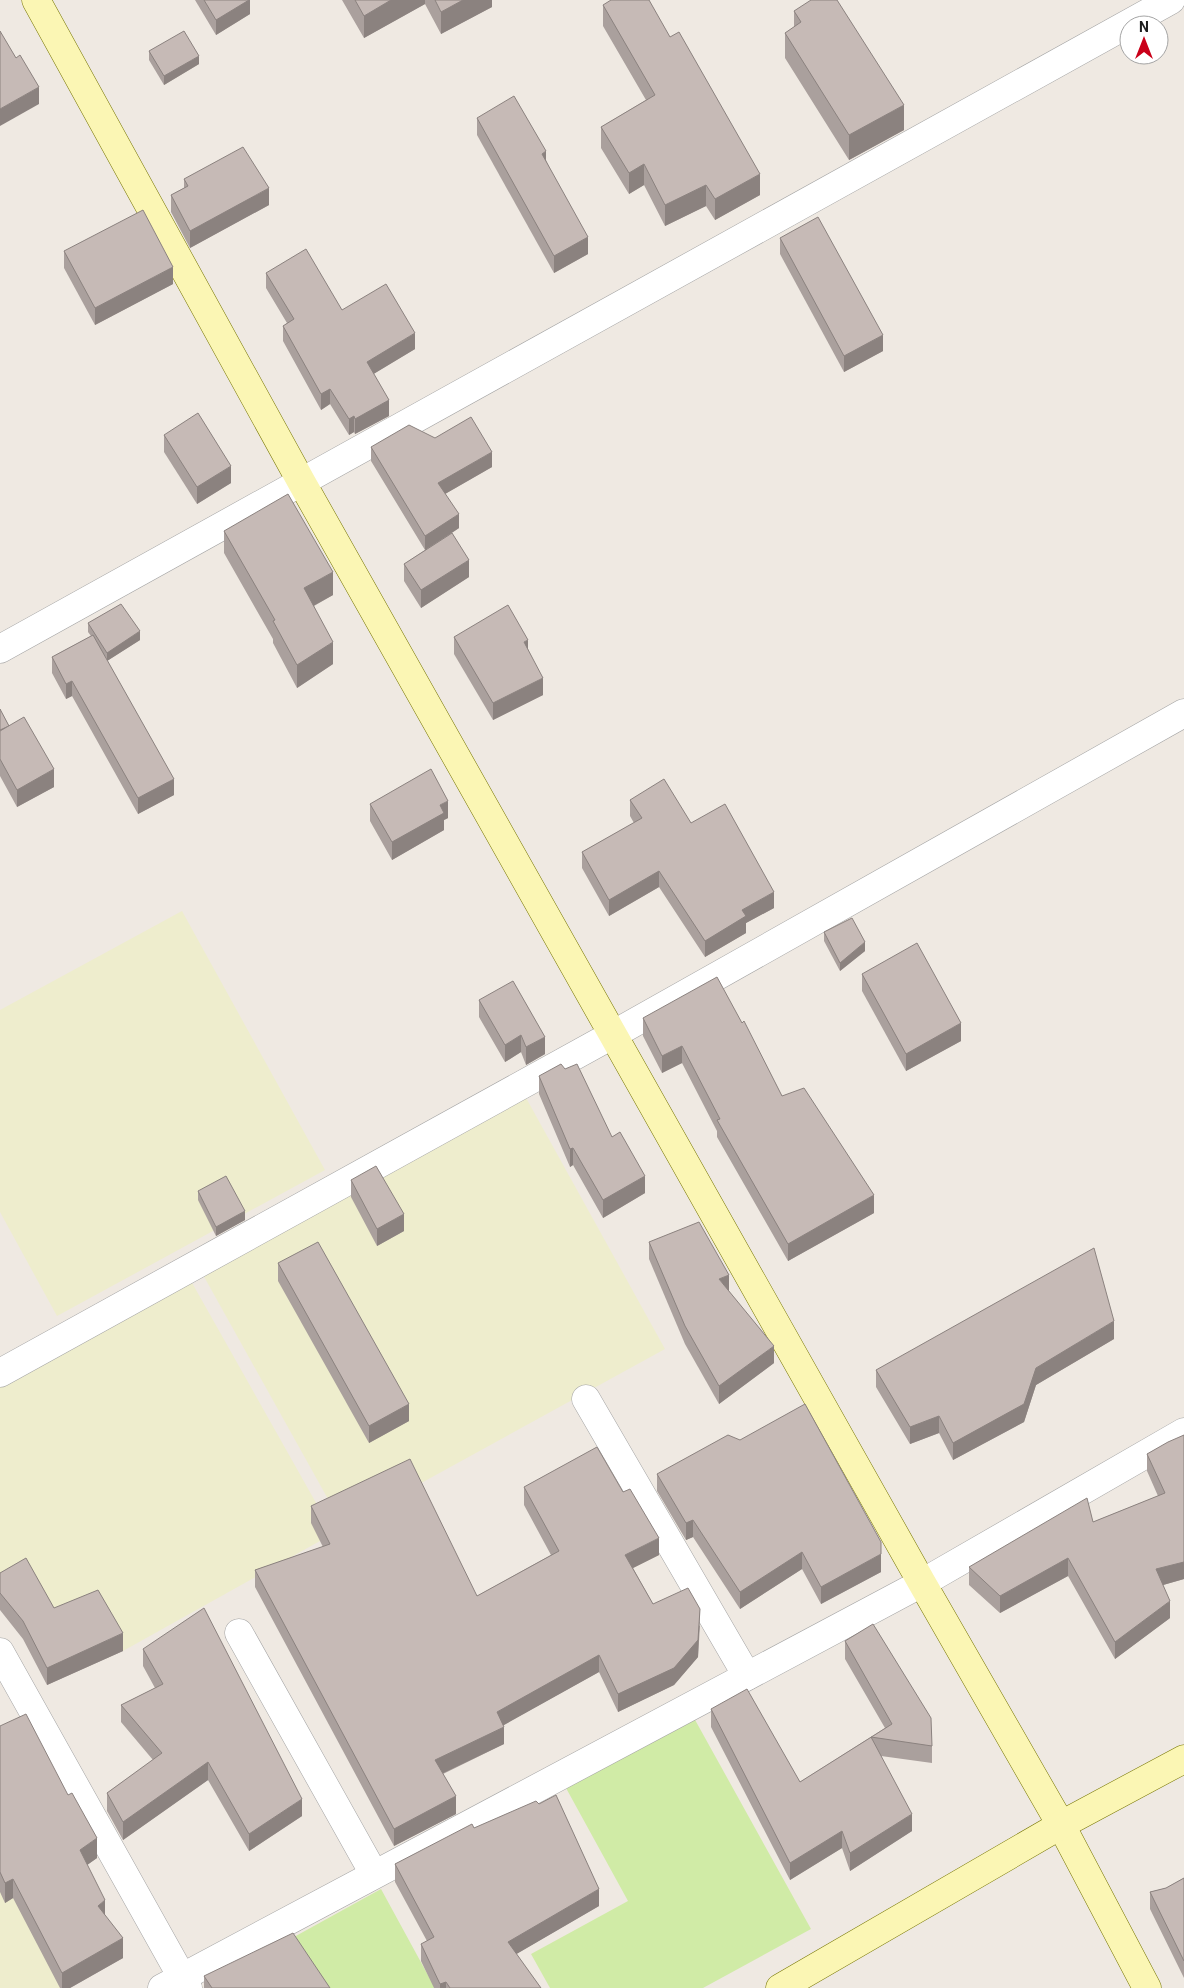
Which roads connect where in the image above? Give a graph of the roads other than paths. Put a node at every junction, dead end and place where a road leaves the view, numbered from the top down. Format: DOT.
graph roads {
  1 [pos="36,0"];
  2 [pos="1171,0"];
  3 [pos="302,483"];
  4 [pos="0,649"];
  5 [pos="1184,713"];
  6 [pos="614,1034"];
  7 [pos="0,1373"];
  8 [pos="586,1399"];
  9 [pos="1184,1432"];
  10 [pos="922,1583"];
  11 [pos="239,1633"];
  12 [pos="0,1652"];
  13 [pos="747,1676"];
  14 [pos="1184,1759"];
  15 [pos="1061,1825"];
  16 [pos="374,1874"];
  17 [pos="177,1984"];
  18 [pos="780,1988"];
  19 [pos="1147,1988"];
  1 -- 3 [label="street"];
  2 -- 3 [label="street"];
  3 -- 4 [label="street"];
  3 -- 6 [label="street"];
  5 -- 6 [label="street"];
  6 -- 7 [label="street"];
  6 -- 10 [label="street"];
  8 -- 13 [label="street"];
  9 -- 10 [label="street"];
  10 -- 13 [label="street"];
  10 -- 15 [label="street"];
  11 -- 16 [label="street"];
  12 -- 17 [label="street"];
  13 -- 16 [label="street"];
  14 -- 15 [label="street"];
  15 -- 18 [label="street"];
  15 -- 19 [label="street"];
  16 -- 17 [label="street"];
}
